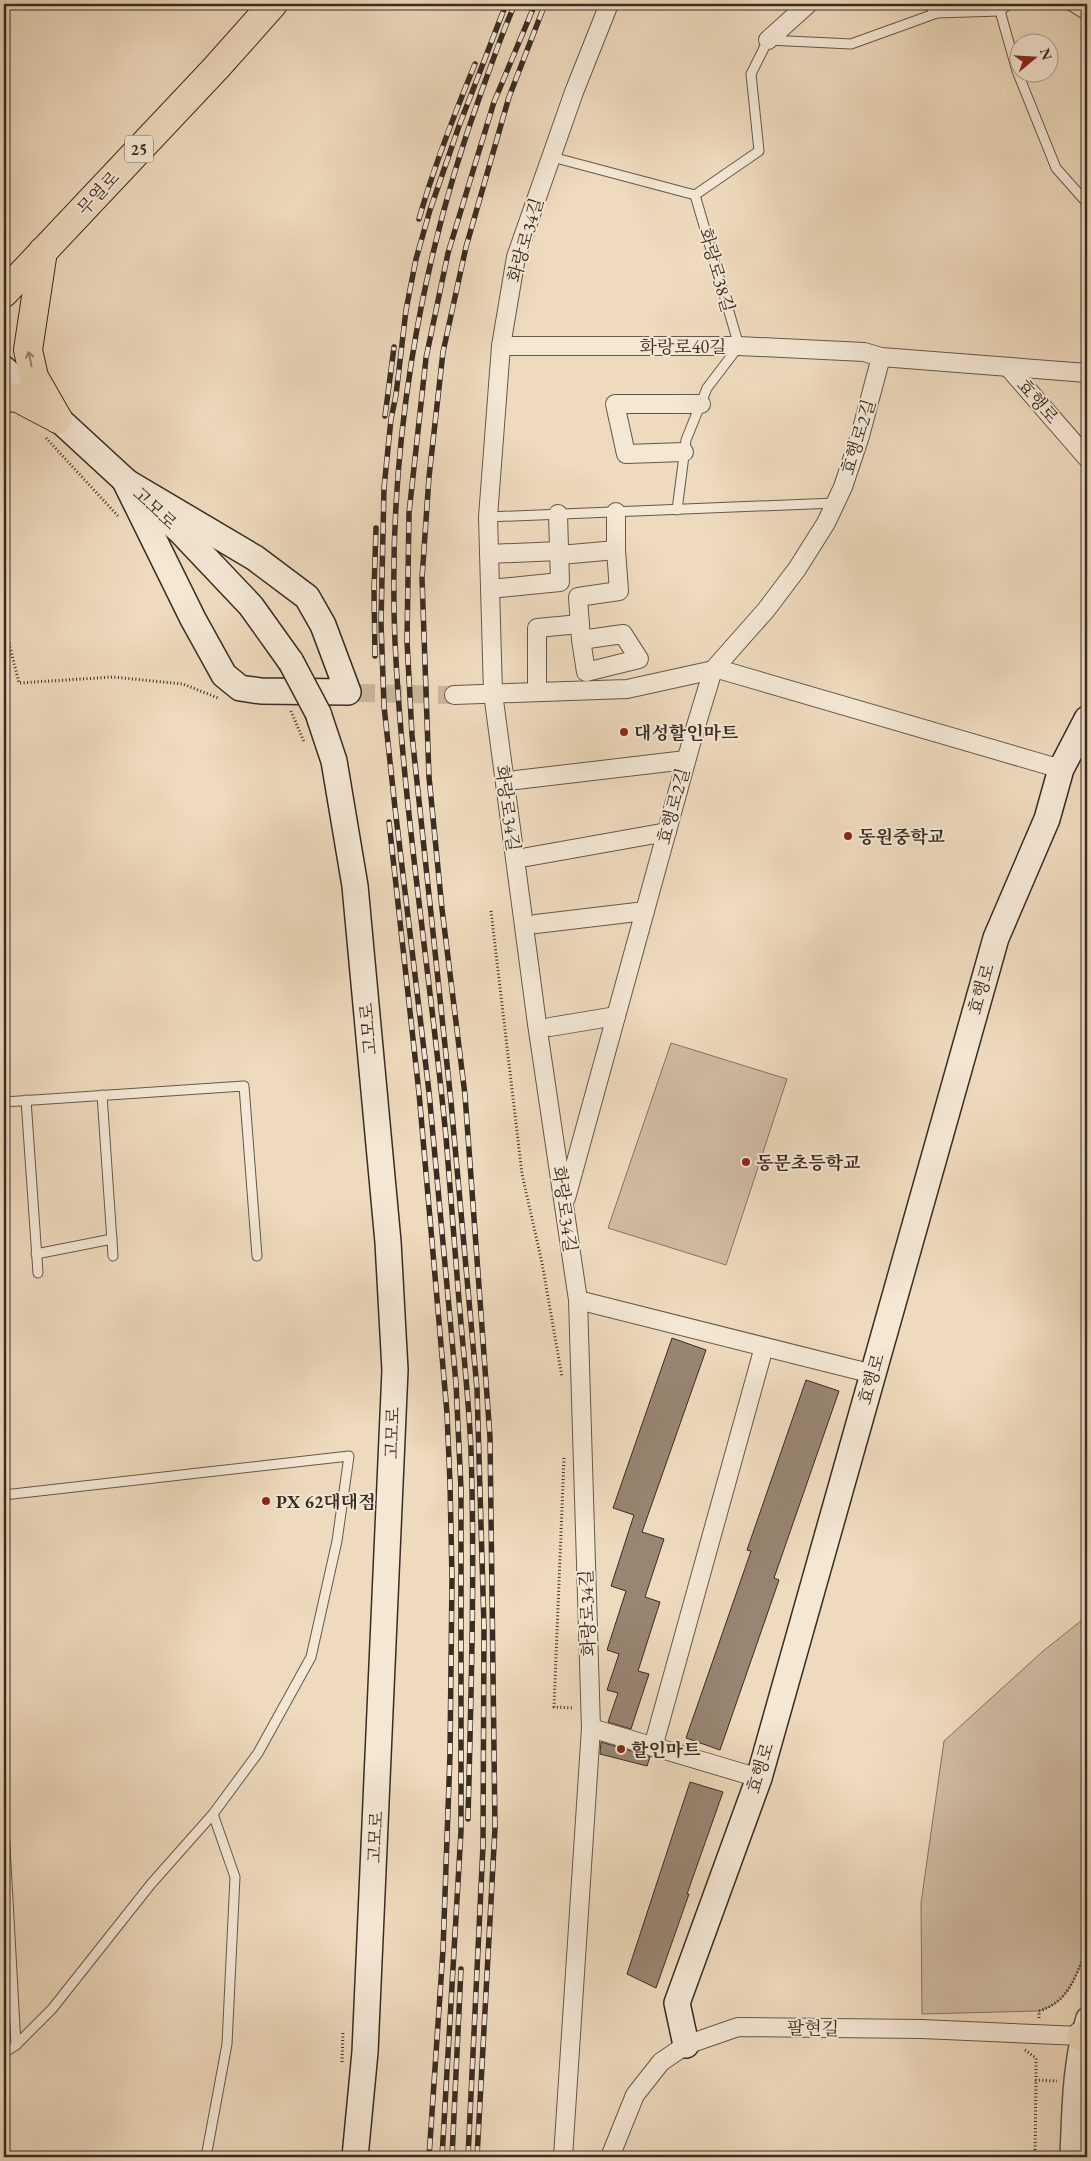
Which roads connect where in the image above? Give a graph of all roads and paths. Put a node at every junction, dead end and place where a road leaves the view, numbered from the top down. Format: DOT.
graph roads {
  1 [pos="273,4"];
  2 [pos="609,4"];
  3 [pos="808,4"];
  4 [pos="927,4"];
  5 [pos="1009,4"];
  6 [pos="1068,4"];
  7 [pos="1000,11"];
  8 [pos="937,14"];
  9 [pos="1087,16"];
  10 [pos="768,40"];
  11 [pos="552,156"];
  12 [pos="695,195"];
  13 [pos="1087,203"];
  14 [pos="43,251"];
  15 [pos="4,293"];
  16 [pos="502,346"];
  17 [pos="739,346"];
  18 [pos="882,357"];
  19 [pos="1008,367"];
  20 [pos="4,369"];
  21 [pos="1087,373"];
  22 [pos="4,397"];
  23 [pos="701,404"];
  24 [pos="51,428"];
  25 [pos="684,452"];
  26 [pos="1087,458"];
  27 [pos="126,481"];
  28 [pos="835,503"];
  29 [pos="677,510"];
  30 [pos="616,512"];
  31 [pos="558,514"];
  32 [pos="488,517"];
  33 [pos="124,522"];
  34 [pos="616,550"];
  35 [pos="560,553"];
  36 [pos="489,554"];
  37 [pos="490,589"];
  38 [pos="4,622"];
  39 [pos="713,670"];
  40 [pos="240,688"];
  41 [pos="537,692"];
  42 [pos="493,693"];
  43 [pos="454,695"];
  44 [pos="289,706"];
  45 [pos="1087,719"];
  46 [pos="306,749"];
  47 [pos="686,760"];
  48 [pos="1061,769"];
  49 [pos="516,780"];
  50 [pos="667,832"];
  51 [pos="527,857"];
  52 [pos="491,911"];
  53 [pos="645,911"];
  54 [pos="536,924"];
  55 [pos="616,1016"];
  56 [pos="550,1027"];
  57 [pos="102,1095"];
  58 [pos="26,1100"];
  59 [pos="4,1102"];
  60 [pos="565,1205"];
  61 [pos="112,1239"];
  62 [pos="36,1254"];
  63 [pos="113,1256"];
  64 [pos="258,1256"];
  65 [pos="38,1273"];
  66 [pos="578,1300"];
  67 [pos="764,1347"];
  68 [pos="873,1374"];
  69 [pos="563,1387"];
  70 [pos="564,1455"];
  71 [pos="4,1495"];
  72 [pos="578,1708"];
  73 [pos="591,1728"];
  74 [pos="653,1747"];
  75 [pos="759,1778"];
  76 [pos="213,1814"];
  77 [pos="4,1828"];
  78 [pos="1087,1949"];
  79 [pos="344,2022"];
  80 [pos="1085,2028"];
  81 [pos="1037,2034"];
  82 [pos="16,2045"];
  83 [pos="686,2045"];
  84 [pos="1021,2047"];
  85 [pos="4,2053"];
  86 [pos="1036,2058"];
  87 [pos="341,2070"];
  88 [pos="1036,2080"];
  89 [pos="1074,2081"];
  90 [pos="206,2157"];
  91 [pos="355,2157"];
  92 [pos="563,2157"];
  93 [pos="610,2157"];
  94 [pos="1036,2157"];
  95 [pos="1071,2157"];
  1 -- 14 [label="main road, 무열로 / 25"];
  2 -- 11 [label="street, 화랑로34길"];
  3 -- 10 [label="street"];
  4 -- 8 [label="lane"];
  5 -- 7 [label="lane"];
  6 -- 9 [label="lane"];
  7 -- 8 [label="lane"];
  7 -- 13 [label="lane"];
  8 -- 10 [label="lane"];
  10 -- 12 [label="lane"];
  11 -- 12 [label="lane"];
  11 -- 16 [label="street, 화랑로34길"];
  12 -- 17 [label="lane, 화랑로38길"];
  14 -- 15 [label="main road, 무열로 / 25"];
  24 -- 14 [label="main road, one-way"];
  16 -- 17 [label="street, 화랑로40길"];
  16 -- 32 [label="street, 화랑로34길"];
  17 -- 18 [label="street, 화랑로40길"];
  17 -- 23 [label="lane"];
  18 -- 19 [label="street"];
  18 -- 28 [label="street, 효행로2길"];
  19 -- 21 [label="street"];
  19 -- 26 [label="street, 효행로"];
  20 -- 24 [label="main road, 고모로"];
  22 -- 24 [label="main road"];
  23 -- 25 [label="lane"];
  23 -- 25 [label="street"];
  24 -- 27 [label="main road, 고모로"];
  24 -- 33 [label="path"];
  25 -- 29 [label="lane"];
  27 -- 40 [label="main road"];
  27 -- 40 [label="main road"];
  27 -- 91 [label="main road, 고모로, bridge"];
  28 -- 29 [label="lane"];
  28 -- 39 [label="street, 효행로2길"];
  29 -- 30 [label="lane"];
  30 -- 31 [label="lane"];
  30 -- 34 [label="street"];
  31 -- 32 [label="lane"];
  31 -- 35 [label="street"];
  32 -- 36 [label="street, 화랑로34길"];
  34 -- 35 [label="street"];
  34 -- 41 [label="street"];
  35 -- 36 [label="street"];
  35 -- 37 [label="street"];
  36 -- 37 [label="street, 화랑로34길"];
  37 -- 42 [label="street, 화랑로34길"];
  38 -- 40 [label="path"];
  39 -- 41 [label="street"];
  39 -- 47 [label="street, 효행로2길"];
  39 -- 48 [label="street"];
  41 -- 42 [label="street"];
  42 -- 43 [label="street"];
  42 -- 60 [label="street, 화랑로34길"];
  44 -- 46 [label="path"];
  45 -- 48 [label="main road, 효행로"];
  47 -- 49 [label="street, 화랑로34길"];
  47 -- 50 [label="street, 효행로2길"];
  48 -- 68 [label="main road, 효행로"];
  50 -- 51 [label="street, 화랑로34길"];
  50 -- 53 [label="street, 효행로2길"];
  52 -- 69 [label="path"];
  53 -- 54 [label="street"];
  53 -- 55 [label="street, 효행로2길"];
  55 -- 56 [label="street"];
  55 -- 60 [label="street, 효행로2길"];
  57 -- 58 [label="lane"];
  57 -- 61 [label="lane"];
  57 -- 64 [label="lane"];
  58 -- 59 [label="lane"];
  58 -- 62 [label="lane"];
  60 -- 66 [label="street, 화랑로34길"];
  61 -- 62 [label="lane"];
  61 -- 63 [label="lane"];
  62 -- 65 [label="lane"];
  66 -- 67 [label="street"];
  66 -- 73 [label="street, 화랑로34길"];
  67 -- 68 [label="street"];
  67 -- 74 [label="street"];
  68 -- 75 [label="main road, 효행로"];
  70 -- 72 [label="path"];
  71 -- 76 [label="lane"];
  73 -- 74 [label="street"];
  73 -- 92 [label="street, 화랑로34길"];
  74 -- 75 [label="street"];
  75 -- 83 [label="main road, 효행로"];
  76 -- 82 [label="lane"];
  76 -- 90 [label="lane"];
  77 -- 82 [label="lane"];
  78 -- 81 [label="path"];
  79 -- 87 [label="path"];
  80 -- 81 [label="street, 팔현길"];
  80 -- 89 [label="street, 팔현길"];
  81 -- 83 [label="street, 팔현길"];
  81 -- 86 [label="path"];
  82 -- 85 [label="lane"];
  83 -- 93 [label="street, 팔현길"];
  84 -- 86 [label="path"];
  86 -- 88 [label="path"];
  88 -- 89 [label="path"];
  88 -- 94 [label="path"];
  89 -- 95 [label="street, 팔현길"];
}
